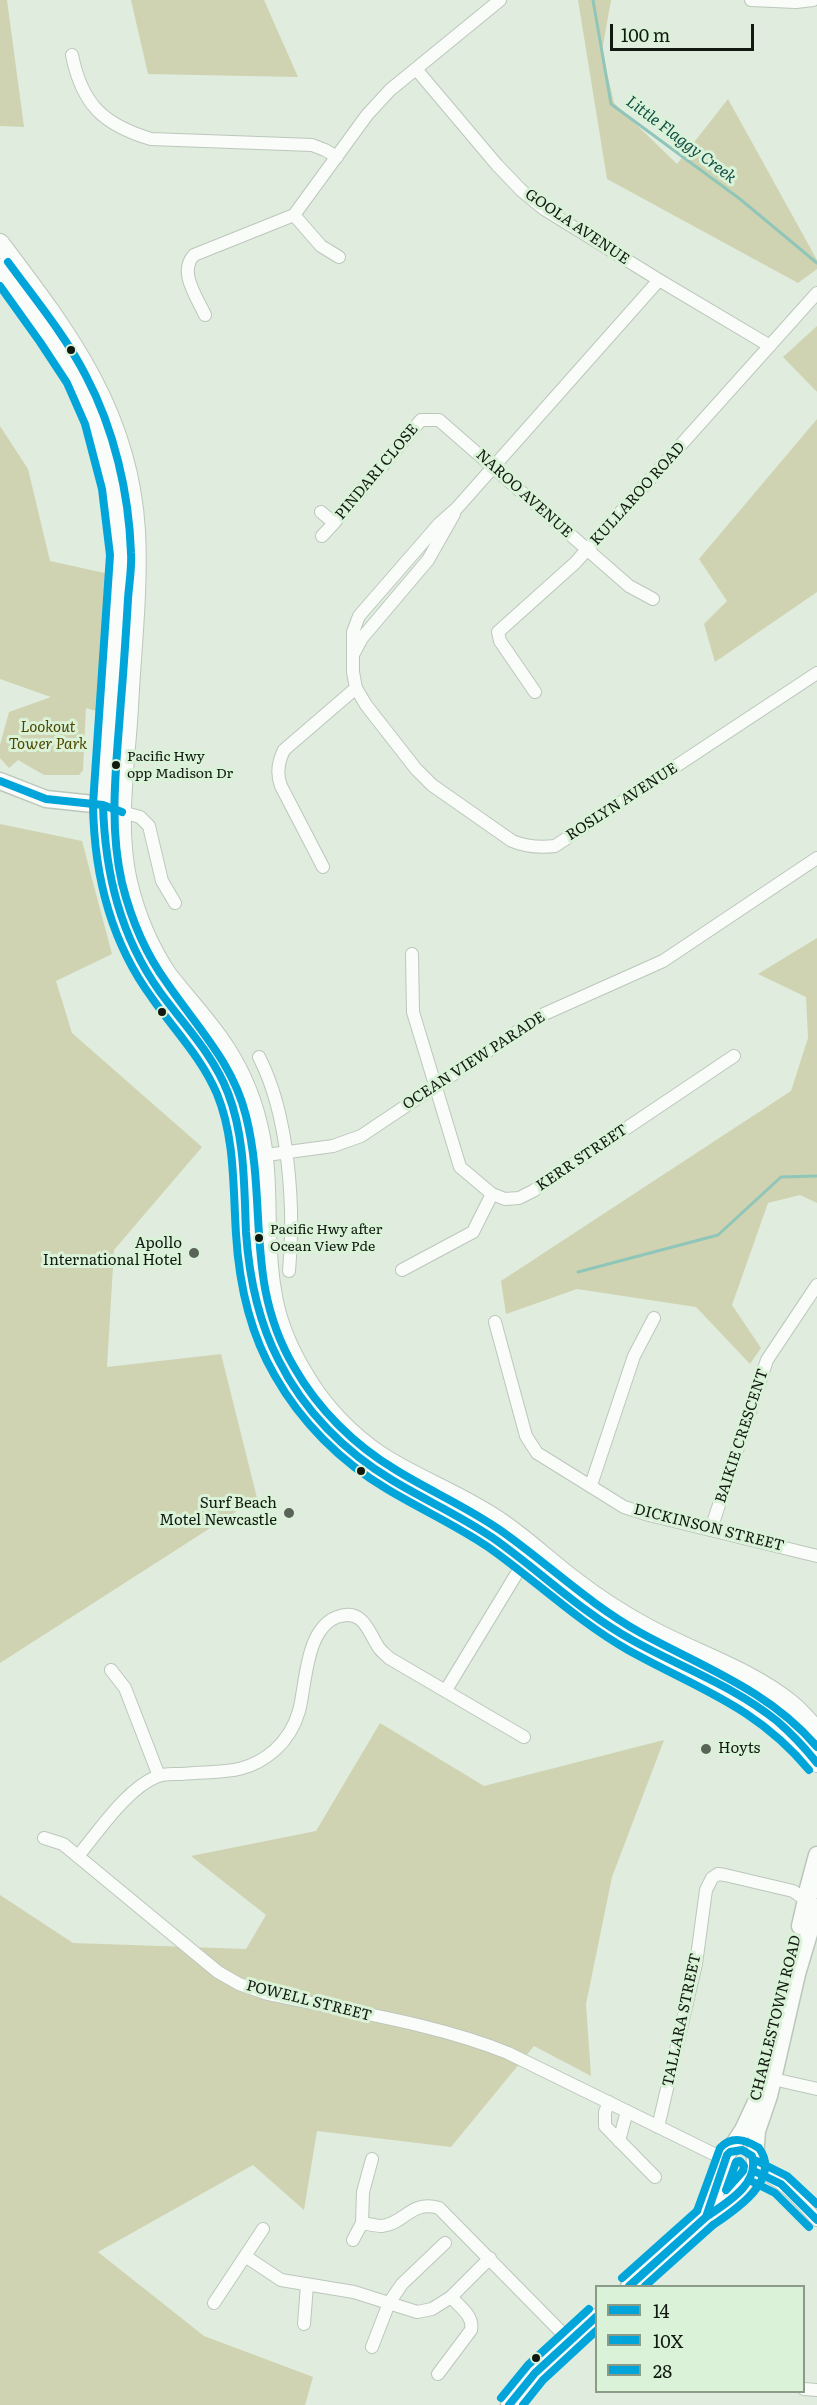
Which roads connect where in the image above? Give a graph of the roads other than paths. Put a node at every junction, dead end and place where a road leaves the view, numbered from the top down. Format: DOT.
graph roads {
  1 [pos="500,0"];
  2 [pos="751,0"];
  3 [pos="813,0"];
  4 [pos="487,4"];
  5 [pos="72,56"];
  6 [pos="416,69"];
  7 [pos="337,157"];
  8 [pos="294,215"];
  9 [pos="0,243"];
  10 [pos="339,257"];
  11 [pos="0,268"];
  12 [pos="659,280"];
  13 [pos="817,293"];
  14 [pos="205,315"];
  15 [pos="771,346"];
  16 [pos="421,420"];
  17 [pos="493,466"];
  18 [pos="321,512"];
  19 [pos="333,523"];
  20 [pos="322,536"];
  21 [pos="587,550"];
  22 [pos="653,599"];
  23 [pos="817,673"];
  24 [pos="357,688"];
  25 [pos="536,692"];
  26 [pos="0,781"];
  27 [pos="103,806"];
  28 [pos="122,812"];
  29 [pos="817,858"];
  30 [pos="323,867"];
  31 [pos="176,903"];
  32 [pos="412,954"];
  33 [pos="734,1056"];
  34 [pos="259,1057"];
  35 [pos="435,1087"];
  36 [pos="286,1152"];
  37 [pos="264,1155"];
  38 [pos="244,1158"];
  39 [pos="492,1194"];
  40 [pos="402,1270"];
  41 [pos="289,1271"];
  42 [pos="817,1285"];
  43 [pos="654,1318"];
  44 [pos="495,1322"];
  45 [pos="591,1485"];
  46 [pos="711,1529"];
  47 [pos="529,1554"];
  48 [pos="817,1556"];
  49 [pos="111,1670"];
  50 [pos="446,1690"];
  51 [pos="797,1709"];
  52 [pos="817,1717"];
  53 [pos="817,1731"];
  54 [pos="524,1737"];
  55 [pos="813,1758"];
  56 [pos="817,1771"];
  57 [pos="159,1776"];
  58 [pos="44,1838"];
  59 [pos="817,1855"];
  60 [pos="78,1856"];
  61 [pos="817,1883"];
  62 [pos="805,1899"];
  63 [pos="813,1923"];
  64 [pos="773,2079"];
  65 [pos="817,2089"];
  66 [pos="609,2102"];
  67 [pos="627,2112"];
  68 [pos="658,2127"];
  69 [pos="620,2141"];
  70 [pos="726,2158"];
  71 [pos="372,2159"];
  72 [pos="752,2171"];
  73 [pos="655,2177"];
  74 [pos="706,2217"];
  75 [pos="817,2220"];
  76 [pos="362,2223"];
  77 [pos="263,2229"];
  78 [pos="353,2240"];
  79 [pos="445,2243"];
  80 [pos="245,2256"];
  81 [pos="490,2258"];
  82 [pos="306,2285"];
  83 [pos="634,2285"];
  84 [pos="451,2297"];
  85 [pos="214,2303"];
  86 [pos="389,2303"];
  87 [pos="595,2320"];
  88 [pos="304,2324"];
  89 [pos="571,2342"];
  90 [pos="372,2347"];
  91 [pos="438,2374"];
  92 [pos="509,2405"];
  1 -- 4 [label="street"];
  2 -- 3 [label="street"];
  4 -- 6 [label="street"];
  5 -- 7 [label="street"];
  6 -- 7 [label="street"];
  6 -- 12 [label="street, GOOLA AVENUE"];
  7 -- 8 [label="street"];
  8 -- 10 [label="street"];
  8 -- 14 [label="street"];
  9 -- 28 [label="highway"];
  11 -- 27 [label="highway"];
  12 -- 15 [label="street, GOOLA AVENUE"];
  12 -- 17 [label="street, ROSLYN AVENUE"];
  13 -- 15 [label="street, KULLAROO ROAD"];
  15 -- 21 [label="street, KULLAROO ROAD"];
  16 -- 17 [label="street, NAROO AVENUE"];
  16 -- 19 [label="street, PINDARI CLOSE"];
  17 -- 21 [label="street, NAROO AVENUE"];
  17 -- 24 [label="street, ROSLYN AVENUE"];
  18 -- 19 [label="street, PINDARI CLOSE"];
  19 -- 20 [label="street, PINDARI CLOSE"];
  21 -- 22 [label="street, NAROO AVENUE"];
  21 -- 25 [label="street, KULLAROO ROAD"];
  23 -- 24 [label="street, ROSLYN AVENUE"];
  24 -- 30 [label="street"];
  26 -- 27 [label="main road"];
  27 -- 28 [label="main road"];
  27 -- 38 [label="highway"];
  28 -- 31 [label="street"];
  28 -- 37 [label="highway"];
  29 -- 35 [label="street, OCEAN VIEW PARADE"];
  32 -- 35 [label="street"];
  33 -- 39 [label="street, KERR STREET"];
  34 -- 36 [label="street"];
  35 -- 36 [label="street, OCEAN VIEW PARADE"];
  35 -- 39 [label="street"];
  36 -- 37 [label="street, OCEAN VIEW PARADE"];
  36 -- 41 [label="street"];
  37 -- 38 [label="street, OCEAN VIEW PARADE"];
  37 -- 47 [label="highway"];
  38 -- 47 [label="highway"];
  39 -- 40 [label="street"];
  42 -- 46 [label="street, BAIKIE CRESCENT"];
  43 -- 45 [label="street"];
  44 -- 45 [label="street, DICKINSON STREET"];
  45 -- 46 [label="street, DICKINSON STREET"];
  46 -- 48 [label="street, DICKINSON STREET"];
  47 -- 50 [label="street"];
  47 -- 51 [label="highway"];
  47 -- 55 [label="highway"];
  49 -- 57 [label="street"];
  50 -- 54 [label="street"];
  50 -- 57 [label="street"];
  51 -- 52 [label="street"];
  51 -- 53 [label="highway"];
  55 -- 56 [label="main road"];
  57 -- 60 [label="street"];
  58 -- 60 [label="street, POWELL STREET"];
  59 -- 62 [label="main road"];
  60 -- 66 [label="street, POWELL STREET"];
  61 -- 62 [label="main road, CHARLESTOWN ROAD"];
  62 -- 63 [label="main road, CHARLESTOWN ROAD"];
  62 -- 68 [label="street, TALLARA STREET"];
  62 -- 70 [label="main road, CHARLESTOWN ROAD"];
  63 -- 64 [label="main road, CHARLESTOWN ROAD"];
  64 -- 65 [label="street"];
  64 -- 72 [label="main road, CHARLESTOWN ROAD"];
  66 -- 67 [label="street, POWELL STREET"];
  66 -- 69 [label="street"];
  67 -- 68 [label="street, POWELL STREET"];
  67 -- 69 [label="street"];
  68 -- 70 [label="street, POWELL STREET"];
  69 -- 73 [label="street"];
  70 -- 72 [label="main road"];
  70 -- 72 [label="main road"];
  70 -- 74 [label="main road, CHARLESTOWN ROAD"];
  71 -- 76 [label="street"];
  72 -- 74 [label="main road, CHARLESTOWN ROAD"];
  72 -- 75 [label="street"];
  74 -- 83 [label="main road, CHARLESTOWN ROAD"];
  76 -- 78 [label="street"];
  76 -- 81 [label="street"];
  77 -- 80 [label="street"];
  79 -- 86 [label="street"];
  80 -- 82 [label="street"];
  80 -- 85 [label="street"];
  81 -- 84 [label="street"];
  81 -- 89 [label="street"];
  82 -- 86 [label="street"];
  82 -- 88 [label="street"];
  84 -- 86 [label="street"];
  84 -- 91 [label="street"];
  86 -- 90 [label="street"];
  87 -- 89 [label="main road"];
  89 -- 92 [label="main road"];
}
